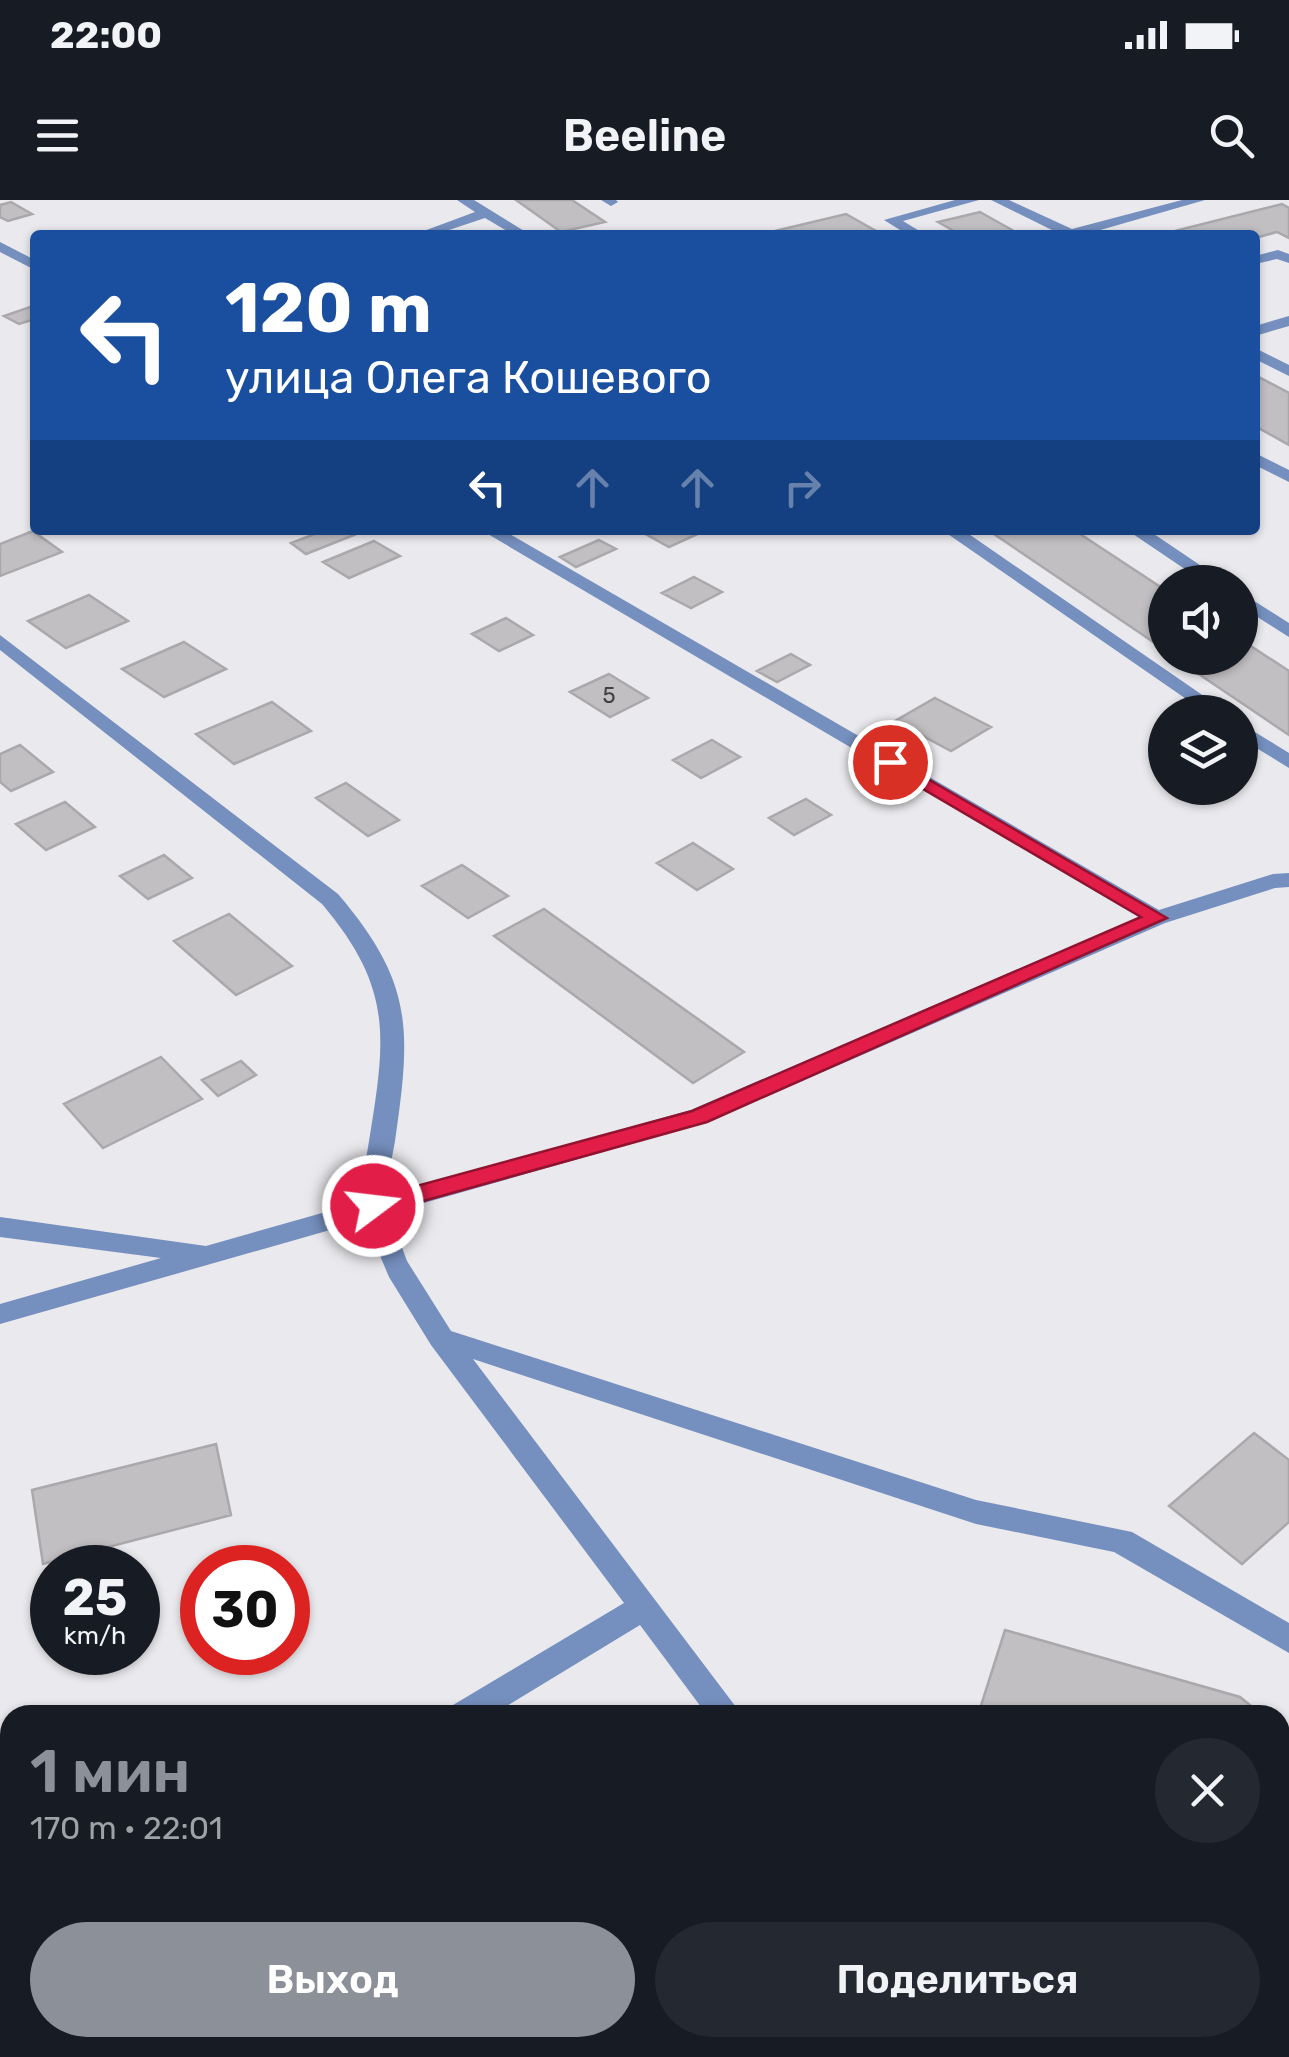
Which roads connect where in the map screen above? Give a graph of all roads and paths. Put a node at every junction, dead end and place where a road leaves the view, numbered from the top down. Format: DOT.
graph roads {
  1 [pos="464,200"];
  2 [pos="972,200"];
  3 [pos="998,200"];
  4 [pos="1198,200"];
  5 [pos="486,213"];
  6 [pos="435,230"];
  7 [pos="515,230"];
  8 [pos="910,230"];
  9 [pos="1062,230"];
  10 [pos="1085,230"];
  11 [pos="0,246"];
  12 [pos="1260,259"];
  13 [pos="1289,259"];
  14 [pos="30,263"];
  15 [pos="1289,322"];
  16 [pos="1260,330"];
  17 [pos="1260,356"];
  18 [pos="1289,371"];
  19 [pos="1260,461"];
  20 [pos="1289,477"];
  21 [pos="499,535"];
  22 [pos="958,535"];
  23 [pos="1144,535"];
  24 [pos="1190,565"];
  25 [pos="1258,610"];
  26 [pos="1289,630"];
  27 [pos="0,641"];
  28 [pos="1192,695"];
  29 [pos="1258,740"];
  30 [pos="1289,762"];
  31 [pos="1289,880"];
  32 [pos="1157,918"];
  33 [pos="373,1206"];
  34 [pos="0,1227"];
  35 [pos="211,1256"];
  36 [pos="0,1314"];
  37 [pos="442,1338"];
  38 [pos="644,1607"];
  39 [pos="1289,1639"];
  40 [pos="481,1705"];
  41 [pos="718,1705"];
  1 -- 5 [label="street"];
  2 -- 8 [label="street"];
  3 -- 9 [label="street"];
  4 -- 10 [label="street"];
  5 -- 6 [label="street"];
  5 -- 7 [label="street"];
  11 -- 14 [label="street"];
  12 -- 13 [label="street"];
  15 -- 16 [label="street"];
  17 -- 18 [label="street"];
  19 -- 20 [label="street"];
  21 -- 32 [label="street"];
  22 -- 28 [label="street"];
  23 -- 24 [label="street"];
  25 -- 26 [label="street"];
  27 -- 33 [label="street"];
  29 -- 30 [label="street"];
  31 -- 32 [label="street"];
  32 -- 33 [label="street"];
  33 -- 35 [label="street"];
  33 -- 37 [label="street"];
  34 -- 35 [label="street"];
  35 -- 36 [label="street"];
  37 -- 38 [label="street"];
  37 -- 39 [label="street"];
  38 -- 40 [label="street"];
  38 -- 41 [label="street"];
}
